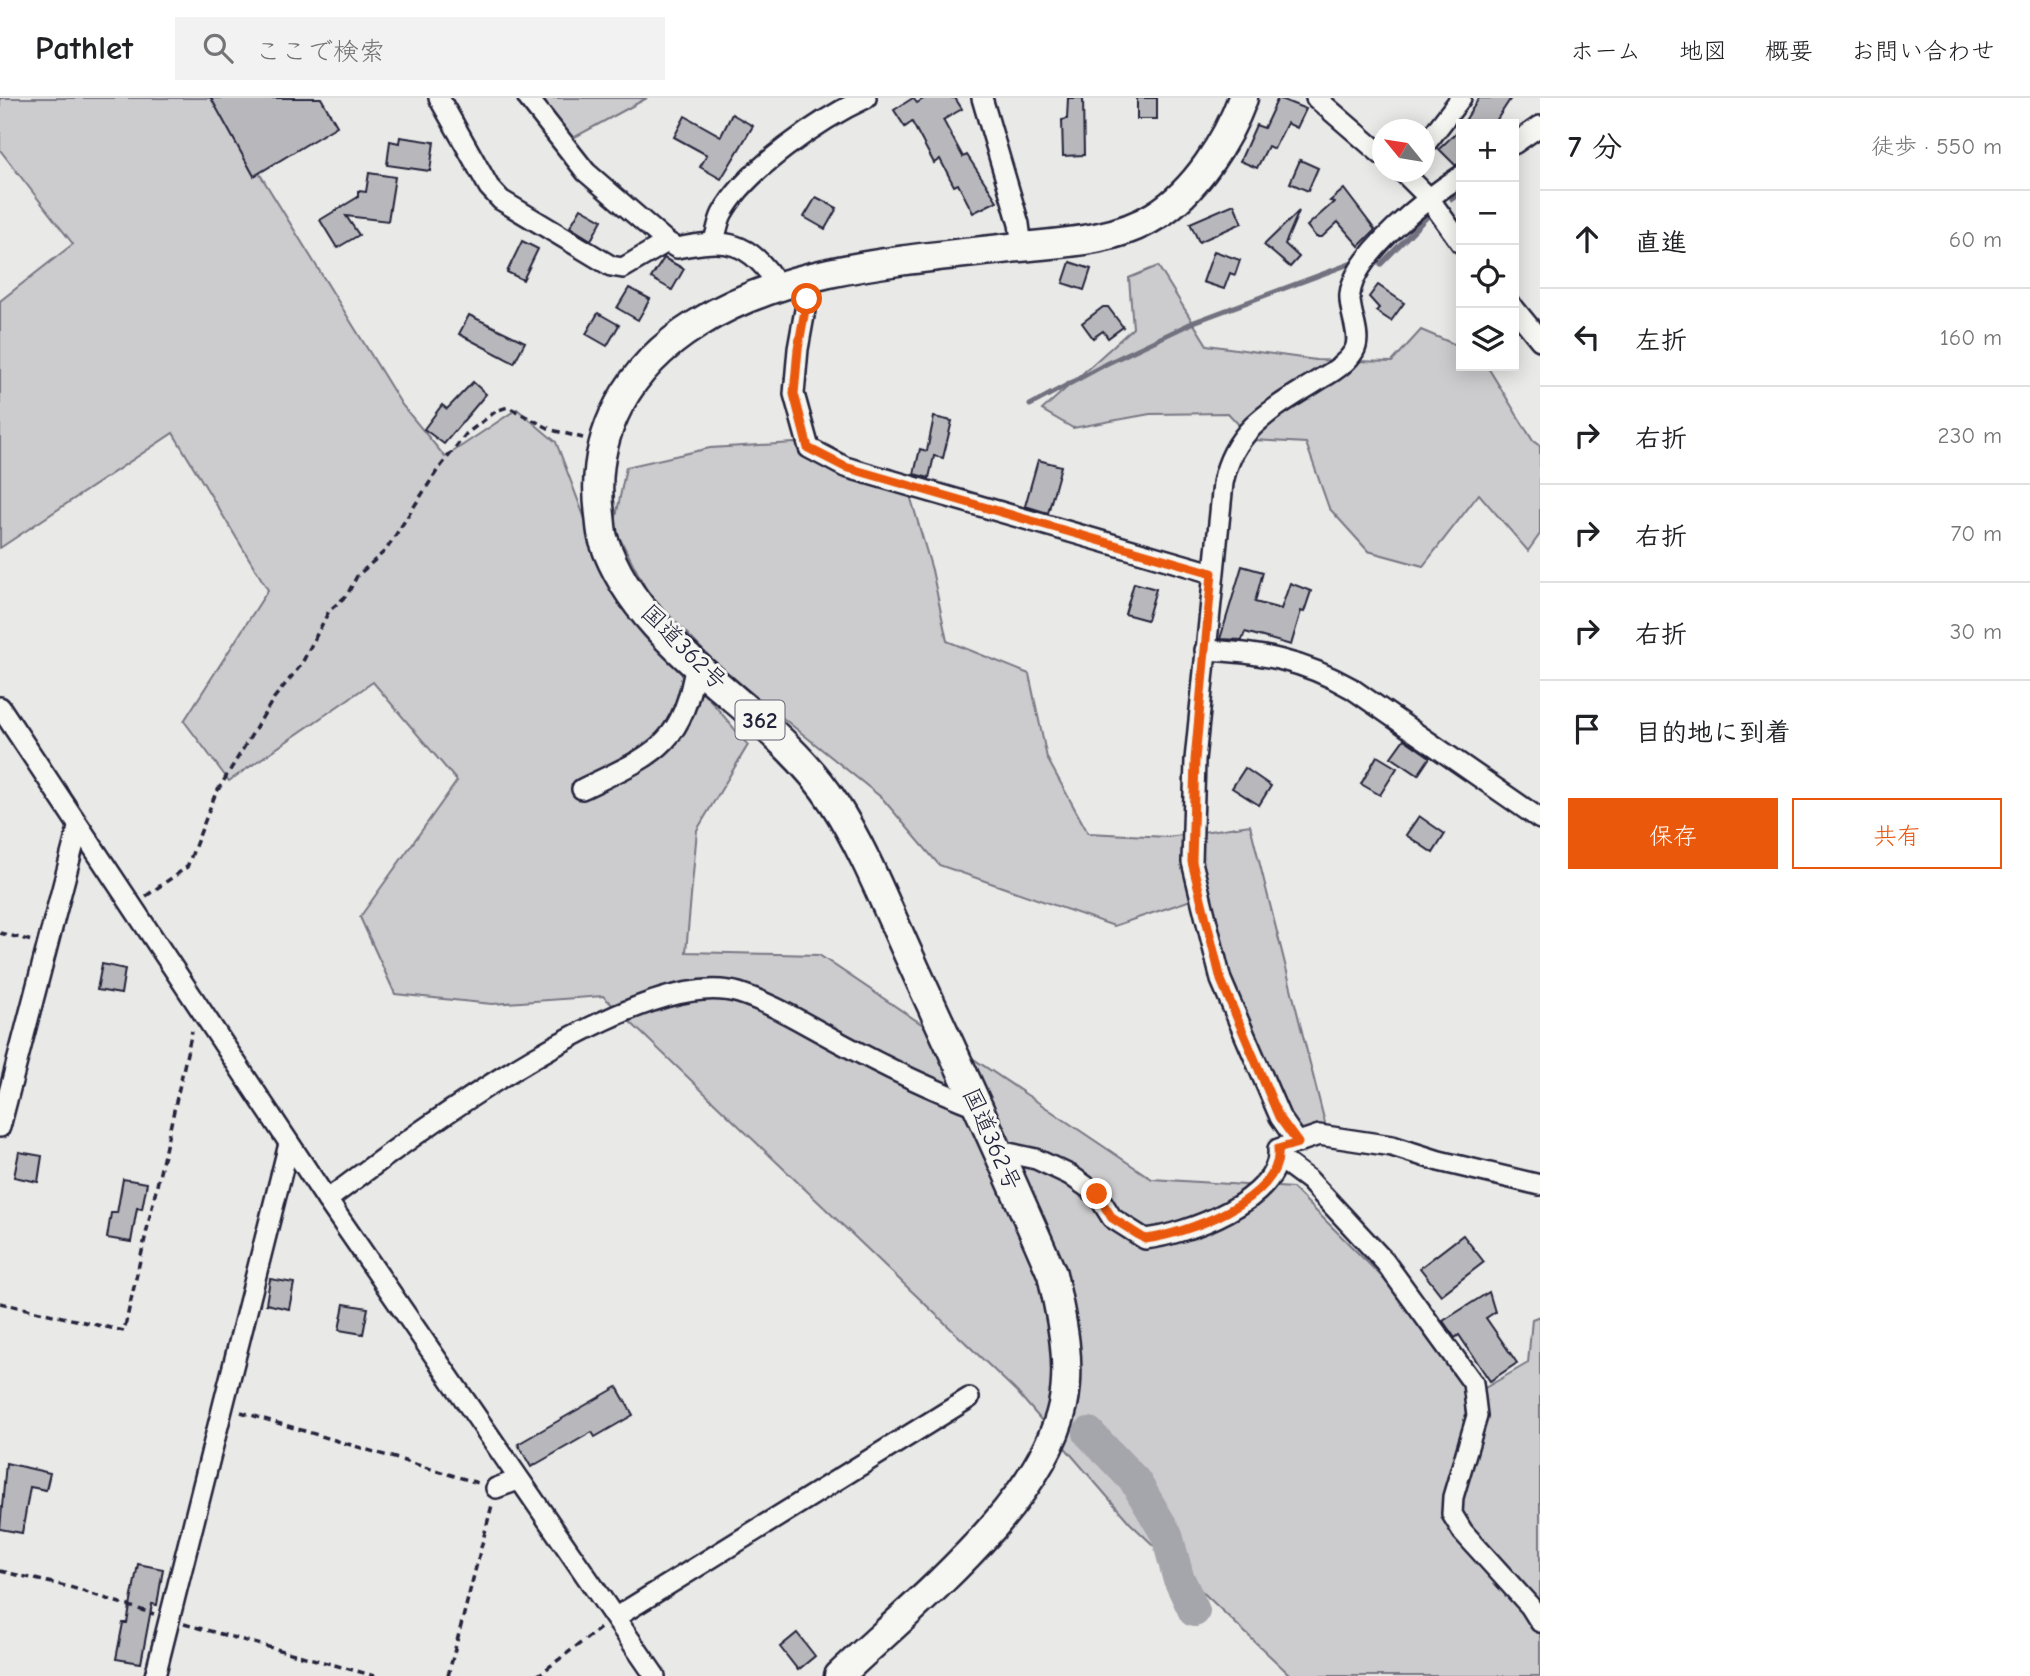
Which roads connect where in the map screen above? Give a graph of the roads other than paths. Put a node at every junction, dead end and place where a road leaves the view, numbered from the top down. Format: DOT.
graph roads {
  1 [pos="439,98"];
  2 [pos="528,98"];
  3 [pos="866,98"];
  4 [pos="982,98"];
  5 [pos="1243,98"];
  6 [pos="1316,98"];
  7 [pos="1461,98"];
  8 [pos="1540,126"];
  9 [pos="1435,132"];
  10 [pos="1519,141"];
  11 [pos="1372,146"];
  12 [pos="1456,179"];
  13 [pos="1414,182"];
  14 [pos="1428,197"];
  15 [pos="1456,236"];
  16 [pos="714,240"];
  17 [pos="667,242"];
  18 [pos="1022,247"];
  19 [pos="789,282"];
  20 [pos="1519,314"];
  21 [pos="1540,340"];
  22 [pos="1212,573"];
  23 [pos="1205,650"];
  24 [pos="696,663"];
  25 [pos="0,707"];
  26 [pos="582,789"];
  27 [pos="1540,819"];
  28 [pos="78,828"];
  29 [pos="978,1107"];
  30 [pos="0,1127"];
  31 [pos="1298,1143"];
  32 [pos="289,1144"];
  33 [pos="999,1151"];
  34 [pos="1279,1157"];
  35 [pos="1540,1185"];
  36 [pos="327,1200"];
  37 [pos="969,1398"];
  38 [pos="518,1480"];
  39 [pos="496,1488"];
  40 [pos="616,1617"];
  41 [pos="1540,1622"];
  42 [pos="155,1676"];
  43 [pos="655,1676"];
  44 [pos="839,1676"];
  1 -- 17 [label="street"];
  2 -- 17 [label="street"];
  3 -- 16 [label="street"];
  4 -- 18 [label="street"];
  5 -- 18 [label="highway, 国道362号 / 362"];
  6 -- 11 [label="street"];
  7 -- 9 [label="street"];
  8 -- 10 [label="street"];
  12 -- 14 [label="street"];
  13 -- 14 [label="street"];
  14 -- 15 [label="street"];
  14 -- 22 [label="street"];
  16 -- 17 [label="street"];
  16 -- 19 [label="street"];
  18 -- 19 [label="highway, 国道362号 / 362"];
  19 -- 22 [label="street"];
  19 -- 24 [label="highway, 国道362号 / 362"];
  20 -- 21 [label="street"];
  22 -- 23 [label="street"];
  23 -- 27 [label="street"];
  23 -- 31 [label="street"];
  24 -- 26 [label="street"];
  24 -- 29 [label="highway, 国道362号 / 362"];
  25 -- 28 [label="street"];
  28 -- 30 [label="street"];
  28 -- 32 [label="street"];
  29 -- 33 [label="highway, 国道362号 / 362"];
  29 -- 36 [label="street"];
  31 -- 34 [label="street"];
  31 -- 35 [label="street"];
  32 -- 36 [label="street"];
  32 -- 42 [label="street"];
  33 -- 34 [label="street"];
  33 -- 44 [label="highway, 国道362号 / 362"];
  34 -- 41 [label="street"];
  36 -- 38 [label="street"];
  37 -- 40 [label="street"];
  38 -- 39 [label="street"];
  38 -- 40 [label="street"];
  40 -- 43 [label="street"];
}
